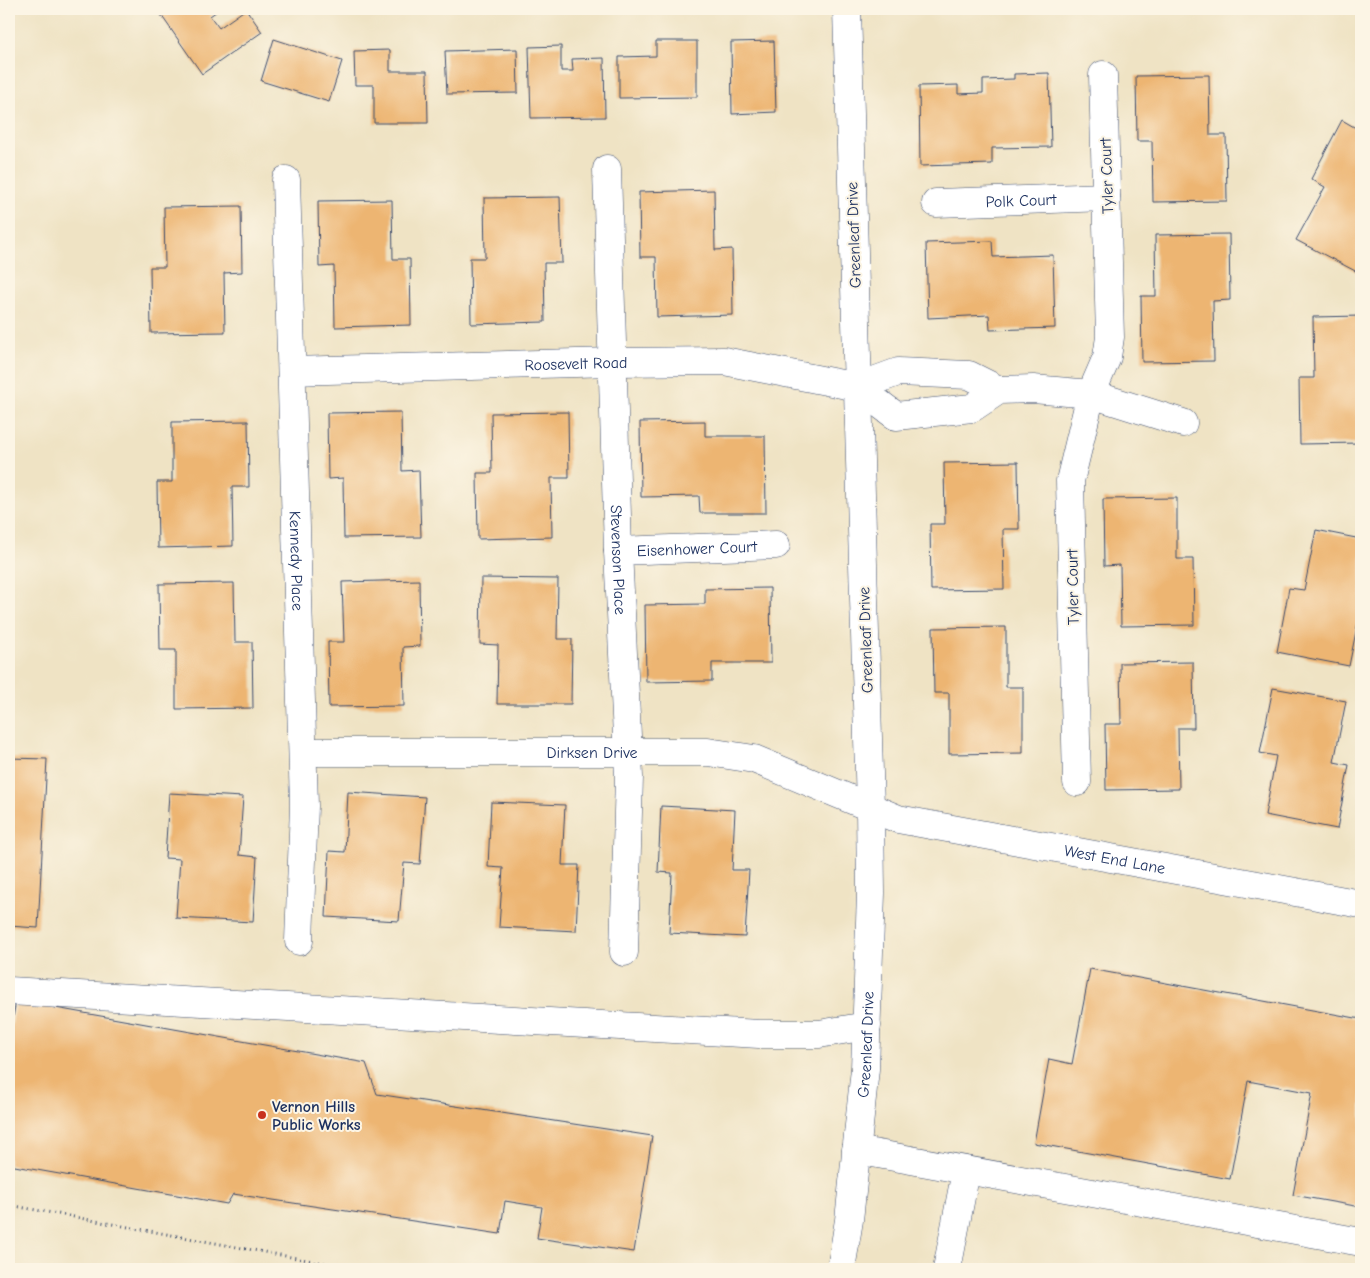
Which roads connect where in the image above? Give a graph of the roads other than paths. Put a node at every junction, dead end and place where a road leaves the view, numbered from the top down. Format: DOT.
graph roads {
  1 [pos="847,9"];
  2 [pos="1103,75"];
  3 [pos="607,169"];
  4 [pos="286,180"];
  5 [pos="1106,198"];
  6 [pos="936,203"];
  7 [pos="613,362"];
  8 [pos="292,371"];
  9 [pos="858,387"];
  10 [pos="999,390"];
  11 [pos="1091,394"];
  12 [pos="1183,424"];
  13 [pos="776,545"];
  14 [pos="618,551"];
  15 [pos="626,751"];
  16 [pos="303,752"];
  17 [pos="1077,782"];
  18 [pos="870,807"];
  19 [pos="1361,904"];
  20 [pos="299,942"];
  21 [pos="624,952"];
  22 [pos="9,990"];
  23 [pos="866,1026"];
  24 [pos="856,1150"];
  25 [pos="966,1171"];
  26 [pos="1361,1242"];
  27 [pos="841,1269"];
  28 [pos="947,1269"];
  1 -- 9 [label="street, Greenleaf Drive"];
  2 -- 5 [label="street, Tyler Court"];
  3 -- 7 [label="street, Stevenson Place"];
  4 -- 8 [label="street, Kennedy Place"];
  5 -- 6 [label="street, Polk Court"];
  5 -- 11 [label="street, Tyler Court"];
  7 -- 8 [label="street, Roosevelt Road"];
  7 -- 9 [label="street, Roosevelt Road"];
  7 -- 14 [label="street, Stevenson Place"];
  8 -- 16 [label="street, Kennedy Place"];
  9 -- 10 [label="street"];
  9 -- 10 [label="street"];
  9 -- 18 [label="street, Greenleaf Drive"];
  10 -- 11 [label="street"];
  11 -- 12 [label="street"];
  11 -- 17 [label="street, Tyler Court"];
  13 -- 14 [label="street, Eisenhower Court"];
  14 -- 15 [label="street, Stevenson Place"];
  15 -- 16 [label="street, Dirksen Drive"];
  15 -- 18 [label="street, Dirksen Drive"];
  15 -- 21 [label="street, Stevenson Place"];
  16 -- 20 [label="street, Kennedy Place"];
  18 -- 19 [label="street, West End Lane"];
  18 -- 23 [label="street, Greenleaf Drive"];
  22 -- 23 [label="street"];
  23 -- 24 [label="street, Greenleaf Drive"];
  24 -- 25 [label="street"];
  24 -- 27 [label="street, Greenleaf Drive"];
  25 -- 26 [label="street"];
  25 -- 28 [label="street"];
}
